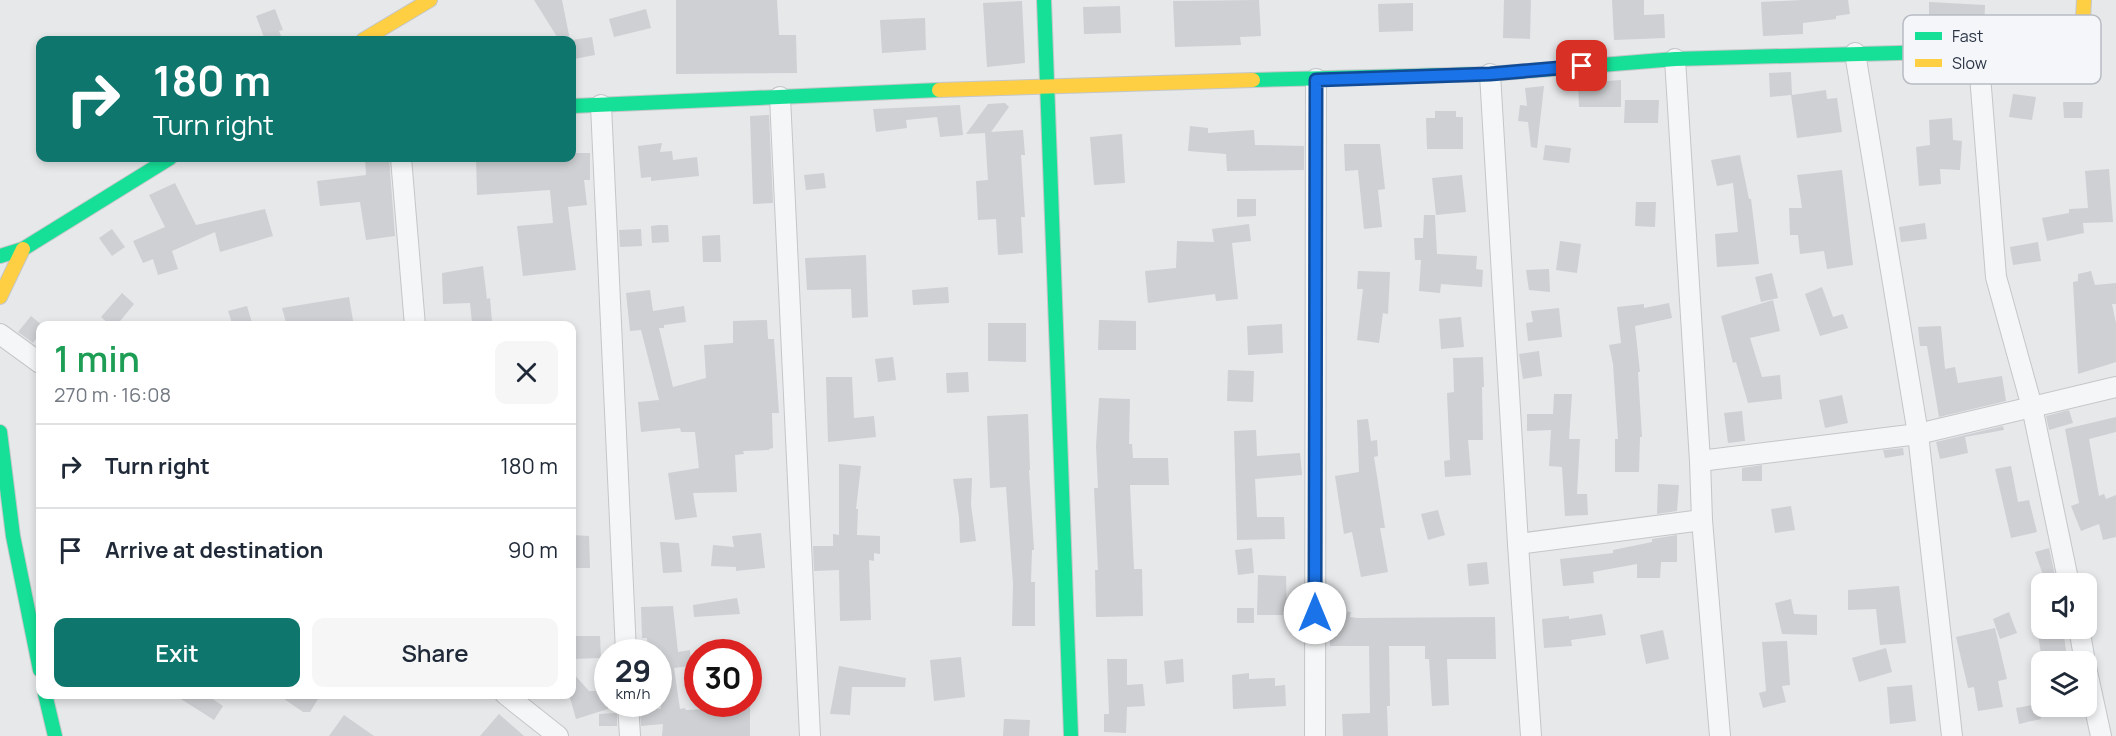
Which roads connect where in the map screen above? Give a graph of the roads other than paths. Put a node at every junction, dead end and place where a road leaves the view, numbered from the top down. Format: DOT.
graph roads {
  1 [pos="430,0"];
  2 [pos="1044,0"];
  3 [pos="2084,0"];
  4 [pos="2083,15"];
  5 [pos="370,36"];
  6 [pos="1903,52"];
  7 [pos="1855,53"];
  8 [pos="1675,59"];
  9 [pos="1490,74"];
  10 [pos="1316,80"];
  11 [pos="1981,84"];
  12 [pos="1048,86"];
  13 [pos="780,97"];
  14 [pos="601,105"];
  15 [pos="576,106"];
  16 [pos="164,162"];
  17 [pos="401,162"];
  18 [pos="23,249"];
  19 [pos="0,256"];
  20 [pos="0,297"];
  21 [pos="415,321"];
  22 [pos="0,334"];
  23 [pos="36,360"];
  24 [pos="2116,387"];
  25 [pos="2032,407"];
  26 [pos="0,432"];
  27 [pos="1918,434"];
  28 [pos="1700,461"];
  29 [pos="1702,520"];
  30 [pos="1518,544"];
  31 [pos="2067,573"];
  32 [pos="625,639"];
  33 [pos="36,650"];
  34 [pos="46,699"];
  35 [pos="511,699"];
  36 [pos="629,717"];
  37 [pos="2097,717"];
  38 [pos="55,736"];
  39 [pos="558,736"];
  40 [pos="630,736"];
  41 [pos="810,736"];
  42 [pos="1071,736"];
  43 [pos="1315,736"];
  44 [pos="1531,736"];
  45 [pos="1720,736"];
  46 [pos="1952,736"];
  47 [pos="2101,736"];
  1 -- 5 [label="street"];
  2 -- 12 [label="street"];
  3 -- 4 [label="street"];
  6 -- 7 [label="street"];
  7 -- 8 [label="street"];
  7 -- 27 [label="street"];
  8 -- 9 [label="street"];
  8 -- 28 [label="street"];
  9 -- 10 [label="street"];
  9 -- 30 [label="street"];
  10 -- 12 [label="street"];
  10 -- 43 [label="street"];
  11 -- 25 [label="street"];
  12 -- 13 [label="street"];
  12 -- 42 [label="street"];
  13 -- 14 [label="street"];
  13 -- 41 [label="street"];
  14 -- 15 [label="street"];
  14 -- 32 [label="street"];
  16 -- 18 [label="street"];
  17 -- 21 [label="street"];
  18 -- 19 [label="street"];
  18 -- 20 [label="street"];
  22 -- 23 [label="street"];
  24 -- 25 [label="street"];
  25 -- 27 [label="street"];
  25 -- 31 [label="street"];
  26 -- 33 [label="street"];
  27 -- 28 [label="street"];
  27 -- 46 [label="street"];
  28 -- 29 [label="street"];
  29 -- 30 [label="street"];
  29 -- 45 [label="street"];
  30 -- 44 [label="street"];
  34 -- 38 [label="street"];
  35 -- 39 [label="street"];
  36 -- 40 [label="street"];
  37 -- 47 [label="street"];
}
